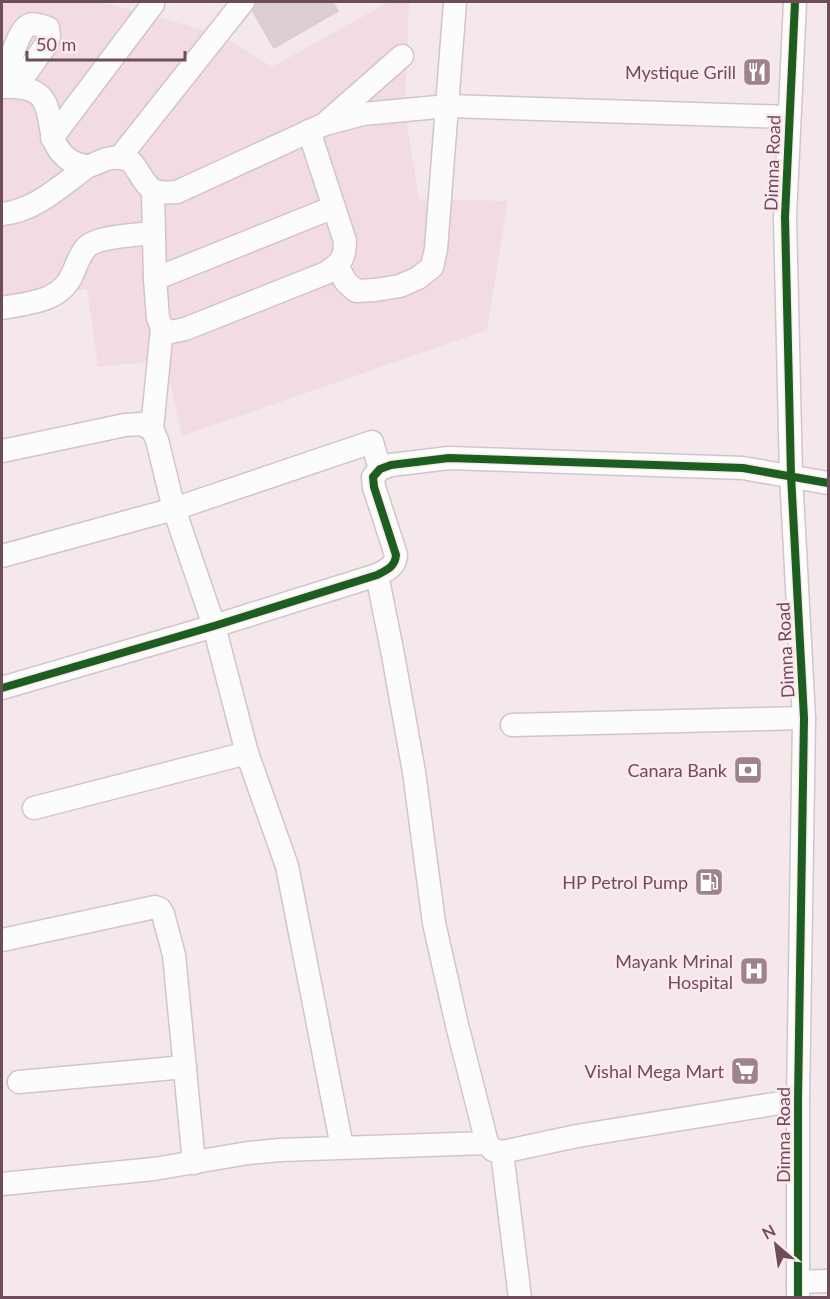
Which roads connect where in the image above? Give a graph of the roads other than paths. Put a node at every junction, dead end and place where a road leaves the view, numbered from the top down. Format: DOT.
graph roads {
  1 [pos="243,2"];
  2 [pos="456,2"];
  3 [pos="795,2"];
  4 [pos="153,4"];
  5 [pos="402,56"];
  6 [pos="7,87"];
  7 [pos="448,106"];
  8 [pos="789,117"];
  9 [pos="317,127"];
  10 [pos="52,138"];
  11 [pos="120,157"];
  12 [pos="88,166"];
  13 [pos="153,191"];
  14 [pos="334,207"];
  15 [pos="2,214"];
  16 [pos="153,233"];
  17 [pos="337,266"];
  18 [pos="155,279"];
  19 [pos="2,308"];
  20 [pos="162,328"];
  21 [pos="152,429"];
  22 [pos="2,451"];
  23 [pos="380,469"];
  24 [pos="791,475"];
  25 [pos="828,483"];
  26 [pos="174,509"];
  27 [pos="2,556"];
  28 [pos="377,575"];
  29 [pos="214,626"];
  30 [pos="2,688"];
  31 [pos="804,718"];
  32 [pos="512,725"];
  33 [pos="247,753"];
  34 [pos="34,808"];
  35 [pos="2,940"];
  36 [pos="185,1067"];
  37 [pos="19,1082"];
  38 [pos="798,1100"];
  39 [pos="342,1147"];
  40 [pos="494,1147"];
  41 [pos="194,1163"];
  42 [pos="2,1184"];
  43 [pos="828,1281"];
  44 [pos="798,1290"];
  45 [pos="520,1298"];
  1 -- 11 [label="street"];
  2 -- 7 [label="street"];
  3 -- 8 [label="street, Dimna Road"];
  4 -- 10 [label="street"];
  5 -- 9 [label="street"];
  6 -- 10 [label="street"];
  7 -- 8 [label="street"];
  7 -- 9 [label="street"];
  7 -- 17 [label="street"];
  8 -- 24 [label="street, Dimna Road"];
  9 -- 13 [label="street"];
  9 -- 14 [label="street"];
  10 -- 12 [label="street"];
  11 -- 12 [label="street"];
  11 -- 13 [label="street"];
  12 -- 15 [label="street"];
  13 -- 16 [label="street"];
  14 -- 17 [label="street"];
  14 -- 18 [label="street"];
  16 -- 18 [label="street"];
  16 -- 19 [label="street"];
  17 -- 20 [label="street"];
  18 -- 20 [label="street"];
  20 -- 21 [label="street"];
  21 -- 22 [label="street"];
  21 -- 26 [label="street"];
  23 -- 24 [label="street"];
  23 -- 26 [label="street"];
  23 -- 28 [label="street"];
  24 -- 25 [label="street"];
  24 -- 31 [label="street, Dimna Road"];
  26 -- 27 [label="street"];
  26 -- 29 [label="street"];
  28 -- 29 [label="street"];
  28 -- 40 [label="street"];
  29 -- 30 [label="street"];
  29 -- 33 [label="street"];
  31 -- 32 [label="street"];
  31 -- 38 [label="street, Dimna Road"];
  33 -- 34 [label="street"];
  33 -- 39 [label="street"];
  35 -- 36 [label="street"];
  36 -- 37 [label="street"];
  36 -- 41 [label="street"];
  38 -- 40 [label="street"];
  38 -- 44 [label="street, Dimna Road"];
  39 -- 40 [label="street"];
  39 -- 41 [label="street"];
  40 -- 45 [label="street"];
  41 -- 42 [label="street"];
  43 -- 44 [label="street"];
}
